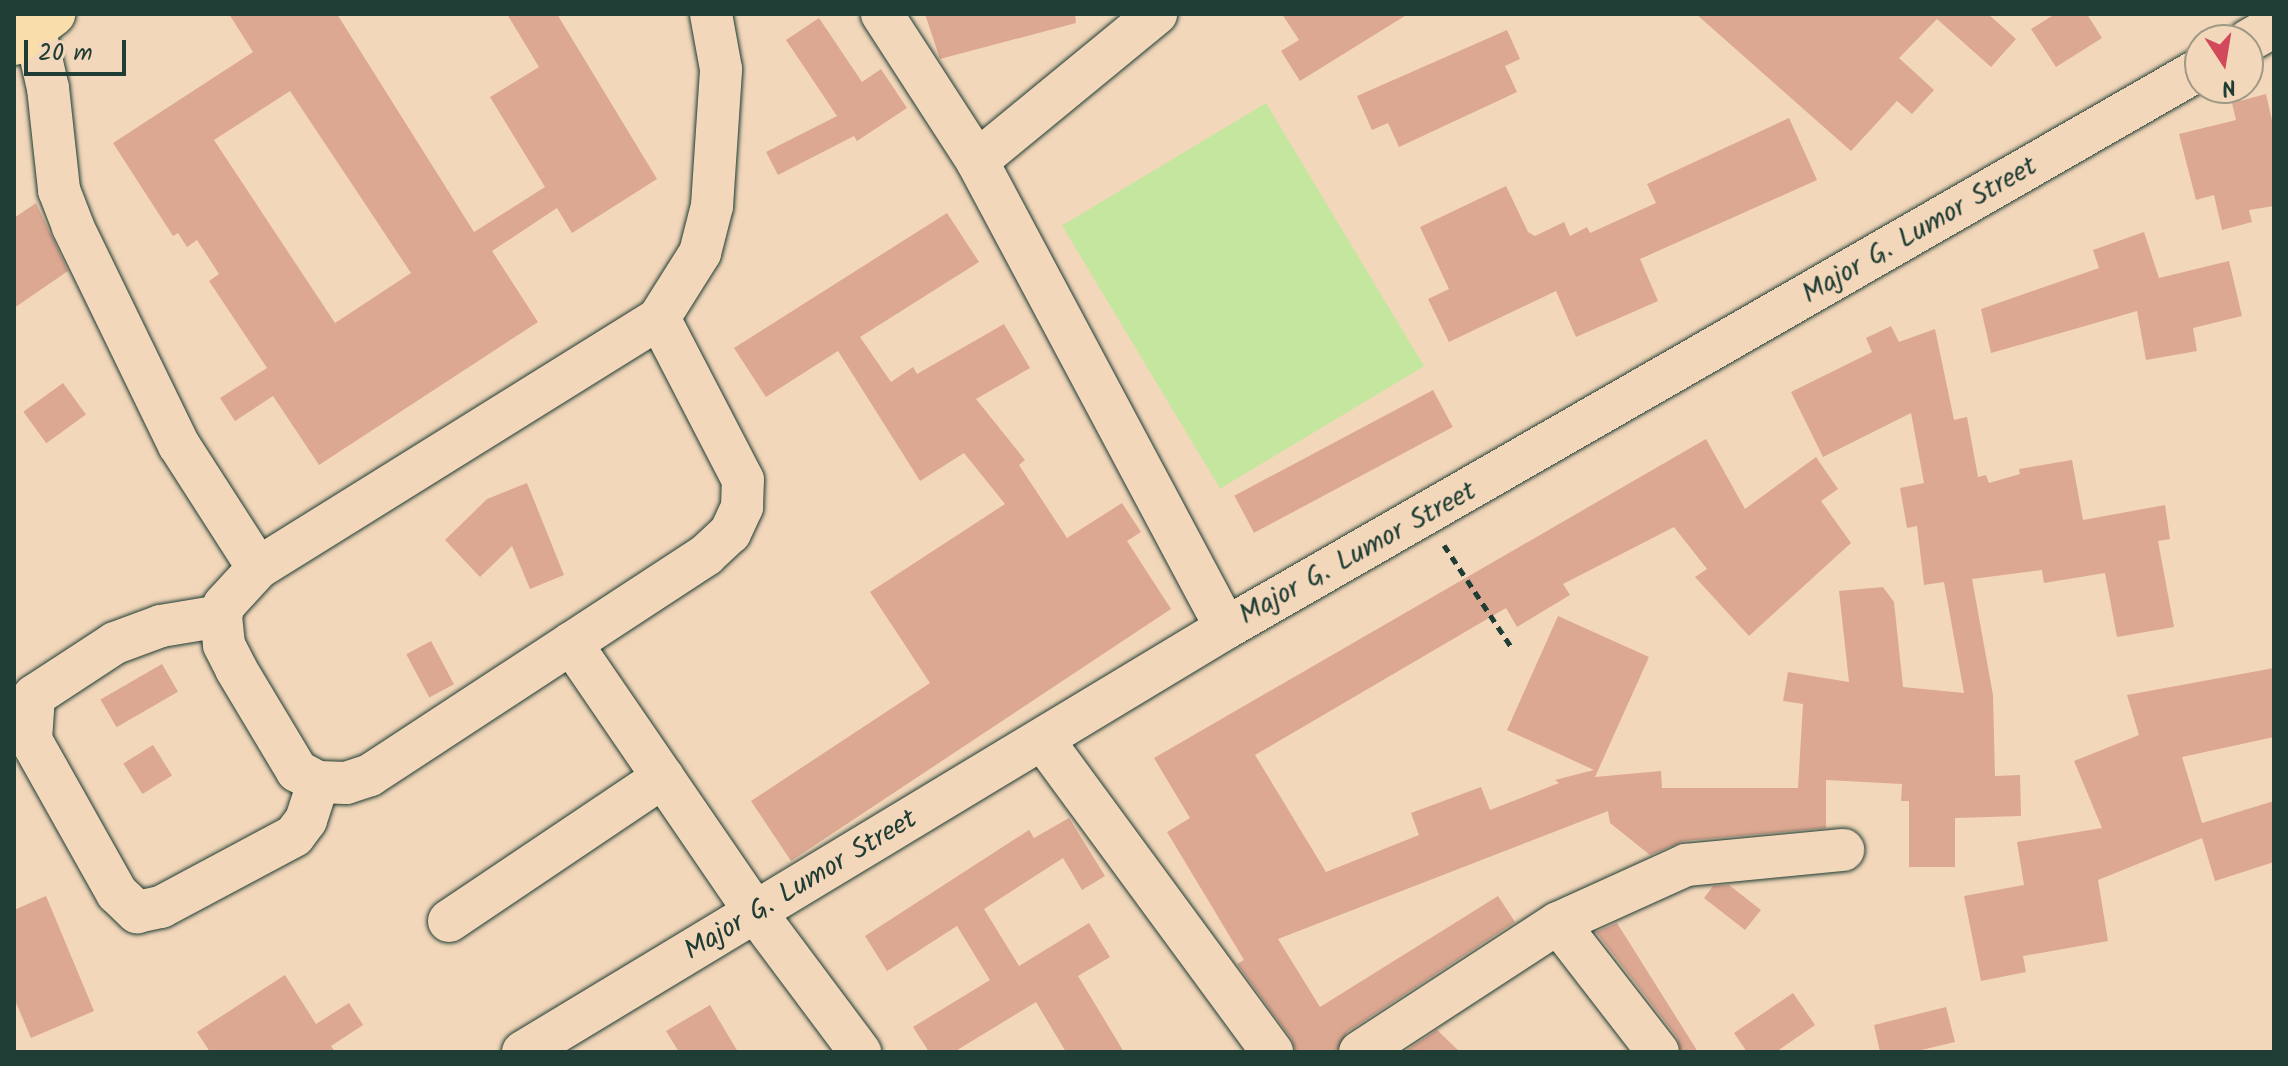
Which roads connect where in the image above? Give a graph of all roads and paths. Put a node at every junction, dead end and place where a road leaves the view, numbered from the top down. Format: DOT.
graph roads {
  1 [pos="711,14"];
  2 [pos="882,14"];
  3 [pos="1156,14"];
  4 [pos="33,25"];
  5 [pos="2184,78"];
  6 [pos="977,161"];
  7 [pos="659,318"];
  8 [pos="1425,518"];
  9 [pos="258,568"];
  10 [pos="221,616"];
  11 [pos="1226,628"];
  12 [pos="571,643"];
  13 [pos="1512,648"];
  14 [pos="1043,740"];
  15 [pos="663,777"];
  16 [pos="318,782"];
  17 [pos="1843,850"];
  18 [pos="756,913"];
  19 [pos="449,921"];
  20 [pos="1558,923"];
  21 [pos="523,1052"];
  22 [pos="860,1052"];
  23 [pos="1272,1052"];
  24 [pos="1360,1052"];
  25 [pos="1658,1052"];
  1 -- 7 [label="street"];
  2 -- 6 [label="street"];
  3 -- 6 [label="street"];
  4 -- 9 [label="street"];
  5 -- 8 [label="street, Major G. Lumor Street"];
  6 -- 11 [label="street"];
  7 -- 9 [label="street"];
  7 -- 12 [label="street"];
  8 -- 11 [label="street, Major G. Lumor Street"];
  8 -- 13 [label="path"];
  9 -- 10 [label="street"];
  10 -- 16 [label="street"];
  10 -- 16 [label="street"];
  11 -- 14 [label="street, Major G. Lumor Street"];
  12 -- 15 [label="street"];
  12 -- 16 [label="street"];
  14 -- 18 [label="street, Major G. Lumor Street"];
  14 -- 23 [label="street"];
  15 -- 18 [label="street"];
  15 -- 19 [label="street"];
  17 -- 20 [label="street"];
  18 -- 21 [label="street, Major G. Lumor Street"];
  18 -- 22 [label="street"];
  20 -- 24 [label="street"];
  20 -- 25 [label="street"];
}
